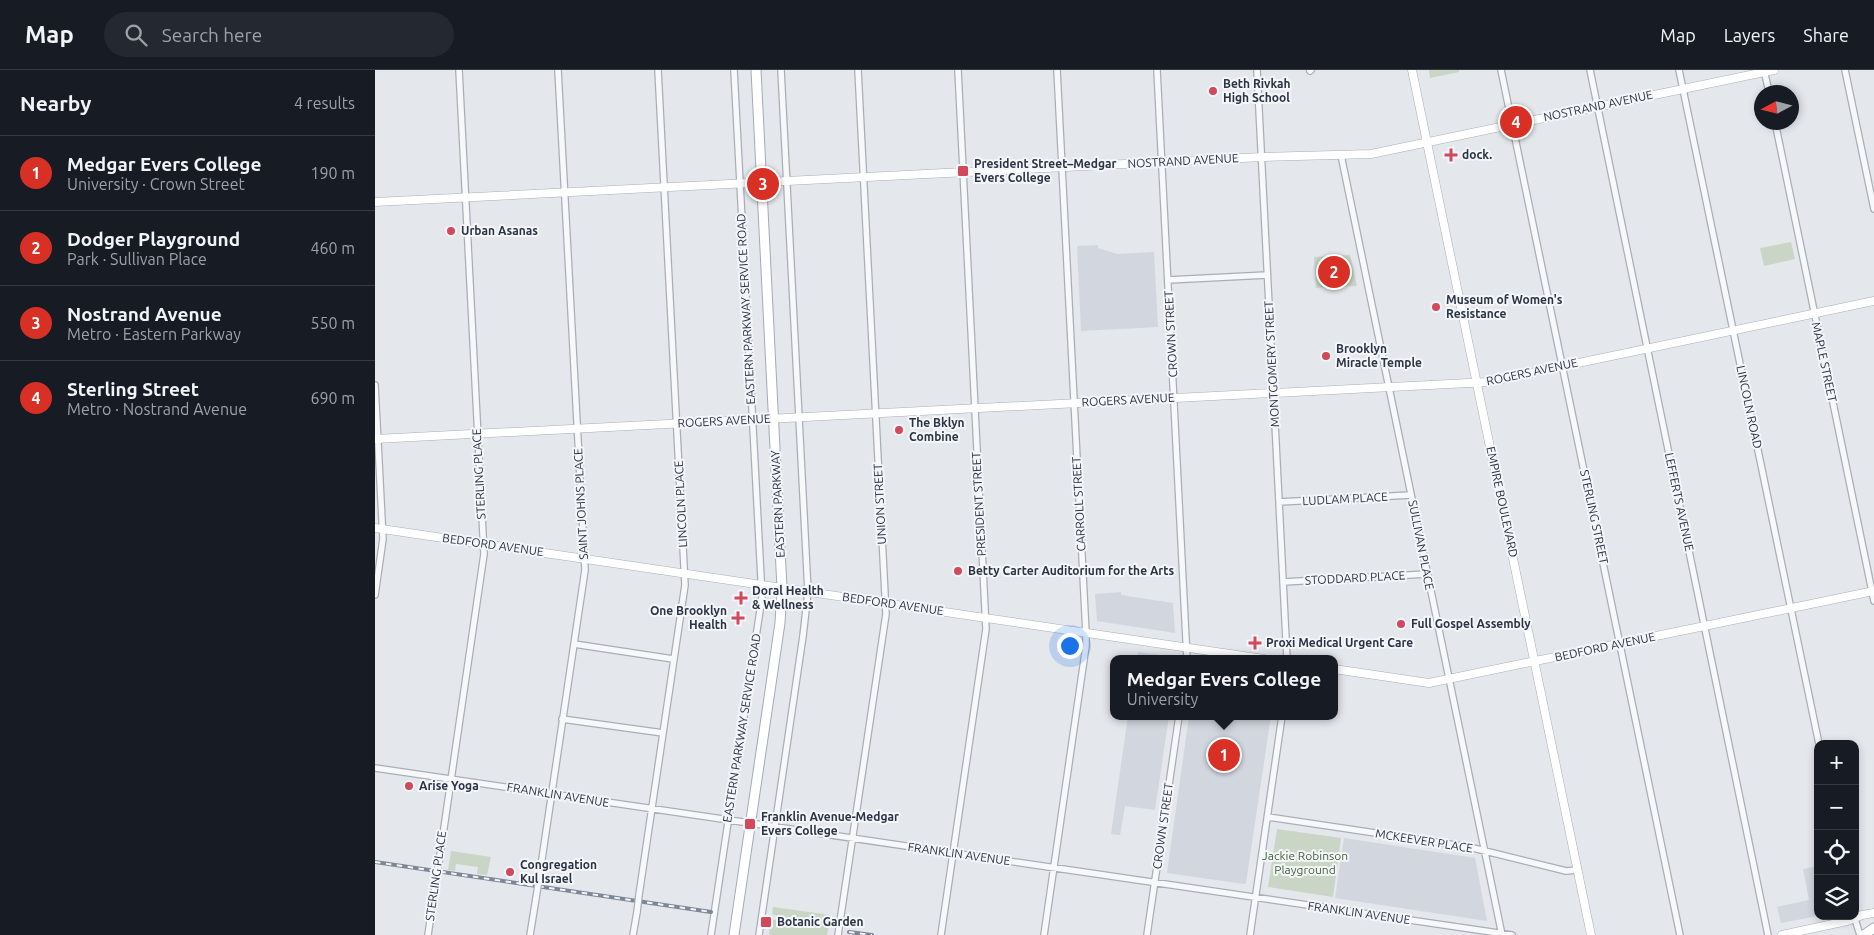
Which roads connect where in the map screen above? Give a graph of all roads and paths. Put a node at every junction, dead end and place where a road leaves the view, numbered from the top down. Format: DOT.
graph roads {
  1 [pos="459,70"];
  2 [pos="558,70"];
  3 [pos="658,70"];
  4 [pos="734,70"];
  5 [pos="756,70"];
  6 [pos="781,70"];
  7 [pos="858,70"];
  8 [pos="958,70"];
  9 [pos="1057,70"];
  10 [pos="1157,70"];
  11 [pos="1257,70"];
  12 [pos="1412,70"];
  13 [pos="1501,70"];
  14 [pos="1590,70"];
  15 [pos="1679,70"];
  16 [pos="1774,70"];
  17 [pos="1845,70"];
  18 [pos="1764,71"];
  19 [pos="1767,85"];
  20 [pos="1683,89"];
  21 [pos="1597,107"];
  22 [pos="1513,124"];
  23 [pos="1777,130"];
  24 [pos="1427,142"];
  25 [pos="1341,155"];
  26 [pos="1262,157"];
  27 [pos="1162,162"];
  28 [pos="1062,167"];
  29 [pos="963,172"];
  30 [pos="863,178"];
  31 [pos="787,182"];
  32 [pos="761,183"];
  33 [pos="739,184"];
  34 [pos="664,188"];
  35 [pos="565,193"];
  36 [pos="465,198"];
  37 [pos="375,202"];
  38 [pos="1874,209"];
  39 [pos="1267,275"];
  40 [pos="1168,280"];
  41 [pos="1874,301"];
  42 [pos="1814,314"];
  43 [pos="1733,330"];
  44 [pos="1647,348"];
  45 [pos="1563,366"];
  46 [pos="1477,383"];
  47 [pos="375,386"];
  48 [pos="1389,387"];
  49 [pos="1273,393"];
  50 [pos="1174,398"];
  51 [pos="1074,403"];
  52 [pos="975,408"];
  53 [pos="875,413"];
  54 [pos="799,417"];
  55 [pos="774,418"];
  56 [pos="751,419"];
  57 [pos="676,423"];
  58 [pos="577,428"];
  59 [pos="477,433"];
  60 [pos="376,438"];
  61 [pos="1411,495"];
  62 [pos="1279,502"];
  63 [pos="379,528"];
  64 [pos="483,544"];
  65 [pos="584,559"];
  66 [pos="685,574"];
  67 [pos="1427,574"];
  68 [pos="1283,582"];
  69 [pos="761,585"];
  70 [pos="782,588"];
  71 [pos="808,592"];
  72 [pos="1873,592"];
  73 [pos="375,595"];
  74 [pos="1874,601"];
  75 [pos="885,603"];
  76 [pos="1791,609"];
  77 [pos="985,618"];
  78 [pos="1705,627"];
  79 [pos="1086,632"];
  80 [pos="574,644"];
  81 [pos="1620,644"];
  82 [pos="1187,648"];
  83 [pos="1187,655"];
  84 [pos="1236,655"];
  85 [pos="1287,655"];
  86 [pos="673,659"];
  87 [pos="1535,662"];
  88 [pos="1338,670"];
  89 [pos="1449,680"];
  90 [pos="563,719"];
  91 [pos="1178,720"];
  92 [pos="1281,720"];
  93 [pos="663,733"];
  94 [pos="1818,740"];
  95 [pos="375,768"];
  96 [pos="451,779"];
  97 [pos="551,794"];
  98 [pos="651,809"];
  99 [pos="1268,817"];
  100 [pos="728,820"];
  101 [pos="750,823"];
  102 [pos="776,827"];
  103 [pos="853,838"];
  104 [pos="1484,851"];
  105 [pos="953,853"];
  106 [pos="1054,868"];
  107 [pos="1578,870"];
  108 [pos="1155,883"];
  109 [pos="1255,897"];
  110 [pos="1874,913"];
  111 [pos="1859,916"];
  112 [pos="1842,920"];
  113 [pos="1855,920"];
  114 [pos="1874,928"];
  115 [pos="1502,934"];
  116 [pos="428,935"];
  117 [pos="530,935"];
  118 [pos="633,935"];
  119 [pos="711,935"];
  120 [pos="734,935"];
  121 [pos="759,935"];
  122 [pos="838,935"];
  123 [pos="941,935"];
  124 [pos="1044,935"];
  125 [pos="1147,935"];
  126 [pos="1250,935"];
  127 [pos="1512,935"];
  128 [pos="1591,935"];
  129 [pos="1680,935"];
  130 [pos="1768,935"];
  131 [pos="1782,935"];
  132 [pos="1862,935"];
  1 -- 36 [label="street, STERLING PLACE"];
  2 -- 35 [label="street, SAINT JOHNS PLACE"];
  3 -- 34 [label="street, LINCOLN PLACE"];
  4 -- 33 [label="street, EASTERN PARKWAY SERVICE ROAD"];
  5 -- 32 [label="main road, EASTERN PARKWAY"];
  6 -- 31 [label="street"];
  7 -- 30 [label="street, UNION STREET"];
  8 -- 29 [label="street, PRESIDENT STREET"];
  9 -- 28 [label="street, CARROLL STREET"];
  10 -- 27 [label="street, CROWN STREET"];
  11 -- 26 [label="street, MONTGOMERY STREET"];
  12 -- 24 [label="main road, EMPIRE BOULEVARD"];
  13 -- 22 [label="street, STERLING STREET"];
  14 -- 21 [label="street, LEFFERTS AVENUE"];
  15 -- 20 [label="street, LINCOLN ROAD"];
  16 -- 18 [label="main road, NOSTRAND AVENUE"];
  17 -- 38 [label="street"];
  18 -- 19 [label="street"];
  18 -- 20 [label="main road, NOSTRAND AVENUE"];
  20 -- 21 [label="main road, NOSTRAND AVENUE"];
  20 -- 43 [label="street, LINCOLN ROAD"];
  21 -- 22 [label="main road, NOSTRAND AVENUE"];
  21 -- 44 [label="street, LEFFERTS AVENUE"];
  22 -- 24 [label="main road, NOSTRAND AVENUE"];
  22 -- 45 [label="street, STERLING STREET"];
  23 -- 42 [label="street, MAPLE STREET"];
  24 -- 25 [label="main road, NOSTRAND AVENUE"];
  24 -- 46 [label="main road, EMPIRE BOULEVARD"];
  25 -- 26 [label="main road, NOSTRAND AVENUE"];
  25 -- 48 [label="street, SULLIVAN PLACE"];
  26 -- 27 [label="main road, NOSTRAND AVENUE"];
  26 -- 39 [label="street, MONTGOMERY STREET"];
  27 -- 28 [label="main road, NOSTRAND AVENUE"];
  27 -- 40 [label="street, CROWN STREET"];
  28 -- 29 [label="main road, NOSTRAND AVENUE"];
  28 -- 51 [label="street, CARROLL STREET"];
  29 -- 30 [label="main road, NOSTRAND AVENUE"];
  29 -- 52 [label="street, PRESIDENT STREET"];
  30 -- 31 [label="main road, NOSTRAND AVENUE"];
  30 -- 53 [label="street, UNION STREET"];
  31 -- 32 [label="main road, NOSTRAND AVENUE"];
  31 -- 54 [label="street"];
  32 -- 33 [label="main road, NOSTRAND AVENUE"];
  32 -- 55 [label="main road, EASTERN PARKWAY"];
  33 -- 34 [label="main road, NOSTRAND AVENUE"];
  33 -- 56 [label="street, EASTERN PARKWAY SERVICE ROAD"];
  34 -- 35 [label="main road, NOSTRAND AVENUE"];
  34 -- 57 [label="street, LINCOLN PLACE"];
  35 -- 36 [label="main road, NOSTRAND AVENUE"];
  35 -- 58 [label="street, SAINT JOHNS PLACE"];
  36 -- 37 [label="main road, NOSTRAND AVENUE"];
  36 -- 59 [label="street, STERLING PLACE"];
  39 -- 40 [label="street"];
  39 -- 49 [label="street, MONTGOMERY STREET"];
  40 -- 50 [label="street, CROWN STREET"];
  41 -- 42 [label="main road, ROGERS AVENUE"];
  42 -- 43 [label="main road, ROGERS AVENUE"];
  42 -- 72 [label="street, MAPLE STREET"];
  43 -- 44 [label="main road, ROGERS AVENUE"];
  43 -- 76 [label="street, LINCOLN ROAD"];
  44 -- 45 [label="main road, ROGERS AVENUE"];
  44 -- 78 [label="street, LEFFERTS AVENUE"];
  45 -- 46 [label="main road, ROGERS AVENUE"];
  45 -- 81 [label="street, STERLING STREET"];
  46 -- 48 [label="main road, ROGERS AVENUE"];
  46 -- 87 [label="main road, EMPIRE BOULEVARD"];
  47 -- 60 [label="street"];
  48 -- 49 [label="main road, ROGERS AVENUE"];
  48 -- 61 [label="street, SULLIVAN PLACE"];
  49 -- 50 [label="main road, ROGERS AVENUE"];
  49 -- 62 [label="street, MONTGOMERY STREET"];
  50 -- 51 [label="main road, ROGERS AVENUE"];
  50 -- 82 [label="street, CROWN STREET"];
  51 -- 52 [label="main road, ROGERS AVENUE"];
  51 -- 79 [label="street, CARROLL STREET"];
  52 -- 53 [label="main road, ROGERS AVENUE"];
  52 -- 77 [label="street, PRESIDENT STREET"];
  53 -- 54 [label="main road, ROGERS AVENUE"];
  53 -- 75 [label="street, UNION STREET"];
  54 -- 55 [label="main road, ROGERS AVENUE"];
  54 -- 71 [label="street"];
  55 -- 56 [label="main road, ROGERS AVENUE"];
  55 -- 70 [label="main road, EASTERN PARKWAY"];
  56 -- 57 [label="main road, ROGERS AVENUE"];
  56 -- 69 [label="street, EASTERN PARKWAY SERVICE ROAD"];
  57 -- 58 [label="main road, ROGERS AVENUE"];
  57 -- 66 [label="street, LINCOLN PLACE"];
  58 -- 59 [label="main road, ROGERS AVENUE"];
  58 -- 65 [label="street, SAINT JOHNS PLACE"];
  59 -- 60 [label="main road, ROGERS AVENUE"];
  59 -- 64 [label="street, STERLING PLACE"];
  60 -- 63 [label="street"];
  61 -- 62 [label="street, LUDLAM PLACE"];
  61 -- 67 [label="street, SULLIVAN PLACE"];
  62 -- 68 [label="street, MONTGOMERY STREET"];
  63 -- 64 [label="main road, BEDFORD AVENUE"];
  63 -- 73 [label="street"];
  64 -- 65 [label="main road, BEDFORD AVENUE"];
  64 -- 96 [label="street, STERLING PLACE"];
  65 -- 66 [label="main road, BEDFORD AVENUE"];
  65 -- 80 [label="street, SAINT JOHNS PLACE"];
  66 -- 69 [label="main road, BEDFORD AVENUE"];
  66 -- 86 [label="street, LINCOLN PLACE"];
  67 -- 68 [label="street, STODDARD PLACE"];
  67 -- 89 [label="street, SULLIVAN PLACE"];
  68 -- 85 [label="street, MONTGOMERY STREET"];
  69 -- 70 [label="main road, BEDFORD AVENUE"];
  69 -- 100 [label="street, EASTERN PARKWAY SERVICE ROAD"];
  70 -- 71 [label="main road, BEDFORD AVENUE"];
  70 -- 101 [label="main road, EASTERN PARKWAY"];
  71 -- 75 [label="main road, BEDFORD AVENUE"];
  71 -- 102 [label="street"];
  72 -- 74 [label="street, MAPLE STREET"];
  72 -- 76 [label="main road, BEDFORD AVENUE"];
  75 -- 77 [label="main road, BEDFORD AVENUE"];
  75 -- 103 [label="street, UNION STREET"];
  76 -- 78 [label="main road, BEDFORD AVENUE"];
  76 -- 94 [label="street, LINCOLN ROAD"];
  77 -- 79 [label="main road, BEDFORD AVENUE"];
  77 -- 105 [label="street, PRESIDENT STREET"];
  78 -- 81 [label="main road, BEDFORD AVENUE"];
  78 -- 130 [label="street, LEFFERTS AVENUE"];
  79 -- 82 [label="main road, BEDFORD AVENUE"];
  79 -- 106 [label="street, CARROLL STREET"];
  80 -- 86 [label="street"];
  80 -- 90 [label="street, SAINT JOHNS PLACE"];
  81 -- 87 [label="main road, BEDFORD AVENUE"];
  81 -- 129 [label="street, STERLING STREET"];
  82 -- 83 [label="street, CROWN STREET"];
  82 -- 84 [label="main road, BEDFORD AVENUE"];
  86 -- 93 [label="street, LINCOLN PLACE"];
  87 -- 89 [label="main road, BEDFORD AVENUE"];
  87 -- 107 [label="main road, EMPIRE BOULEVARD"];
  88 -- 89 [label="main road, BEDFORD AVENUE"];
  89 -- 104 [label="street, SULLIVAN PLACE"];
  90 -- 93 [label="street"];
  90 -- 97 [label="street, SAINT JOHNS PLACE"];
  91 -- 108 [label="street, CROWN STREET"];
  92 -- 99 [label="street"];
  93 -- 98 [label="street, LINCOLN PLACE"];
  95 -- 96 [label="street, FRANKLIN AVENUE"];
  96 -- 97 [label="street, FRANKLIN AVENUE"];
  96 -- 116 [label="street, STERLING PLACE, bridge"];
  97 -- 98 [label="street, FRANKLIN AVENUE"];
  97 -- 117 [label="street, SAINT JOHNS PLACE, bridge"];
  98 -- 100 [label="street, FRANKLIN AVENUE"];
  98 -- 118 [label="street, LINCOLN PLACE, bridge"];
  99 -- 104 [label="street, MCKEEVER PLACE"];
  99 -- 109 [label="street"];
  100 -- 101 [label="street, FRANKLIN AVENUE"];
  100 -- 119 [label="street, EASTERN PARKWAY SERVICE ROAD"];
  101 -- 102 [label="street, FRANKLIN AVENUE"];
  101 -- 120 [label="main road, EASTERN PARKWAY"];
  102 -- 103 [label="street, FRANKLIN AVENUE"];
  102 -- 121 [label="street"];
  103 -- 105 [label="street, FRANKLIN AVENUE"];
  103 -- 122 [label="street, UNION STREET"];
  104 -- 107 [label="street, MCKEEVER PLACE"];
  104 -- 115 [label="street, SULLIVAN PLACE"];
  105 -- 106 [label="street, FRANKLIN AVENUE"];
  105 -- 123 [label="street, PRESIDENT STREET"];
  106 -- 108 [label="street, FRANKLIN AVENUE"];
  106 -- 124 [label="street, CARROLL STREET"];
  107 -- 128 [label="main road, EMPIRE BOULEVARD"];
  108 -- 109 [label="street, FRANKLIN AVENUE"];
  108 -- 125 [label="street, CROWN STREET"];
  109 -- 115 [label="street, FRANKLIN AVENUE"];
  109 -- 126 [label="street"];
  110 -- 111 [label="main road"];
  112 -- 131 [label="main road"];
  113 -- 132 [label="street"];
  114 -- 132 [label="main road"];
  115 -- 127 [label="street, FRANKLIN AVENUE"];
}
